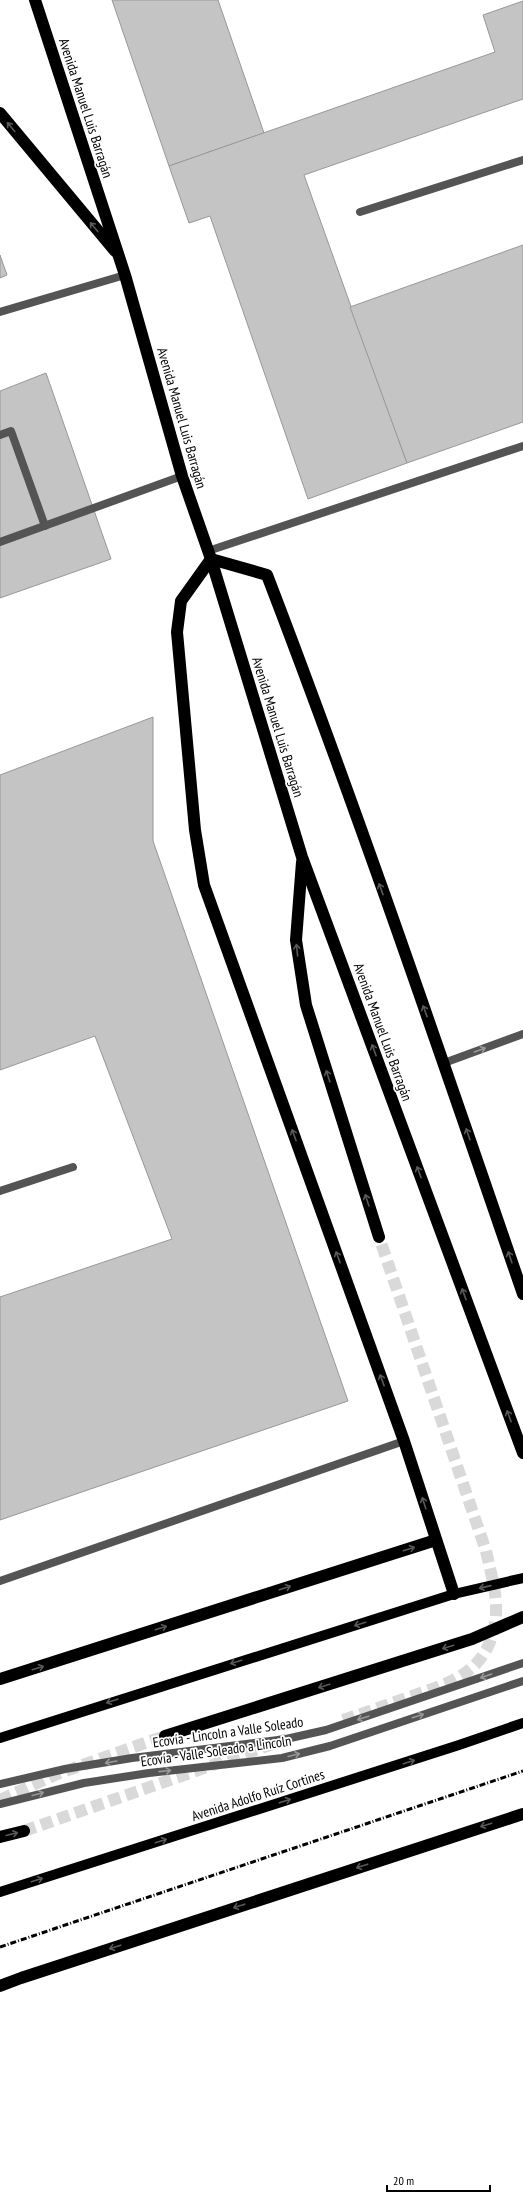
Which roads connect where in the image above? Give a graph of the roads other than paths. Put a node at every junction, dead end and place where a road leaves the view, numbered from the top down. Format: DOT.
graph roads {
  1 [pos="35,0"];
  2 [pos="0,113"];
  3 [pos="523,160"];
  4 [pos="360,212"];
  5 [pos="120,256"];
  6 [pos="125,275"];
  7 [pos="0,312"];
  8 [pos="0,435"];
  9 [pos="523,446"];
  10 [pos="182,476"];
  11 [pos="45,526"];
  12 [pos="0,542"];
  13 [pos="209,555"];
  14 [pos="302,857"];
  15 [pos="523,1034"];
  16 [pos="444,1063"];
  17 [pos="73,1167"];
  18 [pos="0,1191"];
  19 [pos="379,1237"];
  20 [pos="523,1294"];
  21 [pos="404,1441"];
  22 [pos="523,1452"];
  23 [pos="436,1540"];
  24 [pos="523,1578"];
  25 [pos="0,1581"];
  26 [pos="454,1594"];
  27 [pos="523,1617"];
  28 [pos="523,1664"];
  29 [pos="0,1679"];
  30 [pos="523,1681"];
  31 [pos="523,1723"];
  32 [pos="165,1736"];
  33 [pos="0,1738"];
  34 [pos="0,1784"];
  35 [pos="0,1804"];
  36 [pos="523,1814"];
  37 [pos="24,1831"];
  38 [pos="0,1837"];
  39 [pos="0,1892"];
  40 [pos="0,1986"];
  1 -- 5 [label="highway, Avenida Manuel Luis Barragán"];
  5 -- 2 [label="highway, one-way"];
  3 -- 4 [label="street"];
  5 -- 6 [label="highway, Avenida Manuel Luis Barragán"];
  6 -- 7 [label="street"];
  6 -- 10 [label="highway, Avenida Manuel Luis Barragán"];
  8 -- 11 [label="street"];
  9 -- 13 [label="street"];
  10 -- 11 [label="street"];
  10 -- 13 [label="highway, Avenida Manuel Luis Barragán"];
  11 -- 12 [label="street"];
  13 -- 14 [label="highway, Avenida Manuel Luis Barragán"];
  16 -- 13 [label="highway, one-way"];
  21 -- 13 [label="highway, one-way"];
  19 -- 14 [label="highway, one-way"];
  22 -- 14 [label="highway, Avenida Manuel Luis Barragán, one-way"];
  16 -- 15 [label="street, one-way"];
  20 -- 16 [label="highway, one-way"];
  17 -- 18 [label="street"];
  23 -- 21 [label="highway, one-way"];
  21 -- 25 [label="street"];
  23 -- 26 [label="highway"];
  29 -- 23 [label="highway, one-way"];
  24 -- 26 [label="main road, one-way"];
  26 -- 33 [label="main road, one-way"];
  27 -- 32 [label="highway, one-way"];
  28 -- 34 [label="street, Ecovía - Lincoln a Valle Soleado, one-way"];
  35 -- 30 [label="street, Ecovía - Valle Soleado a Lincoln, one-way"];
  39 -- 31 [label="main road, Avenida Adolfo Ruíz Cortines, one-way"];
  36 -- 40 [label="highway, one-way"];
  38 -- 37 [label="highway, one-way"];
}
